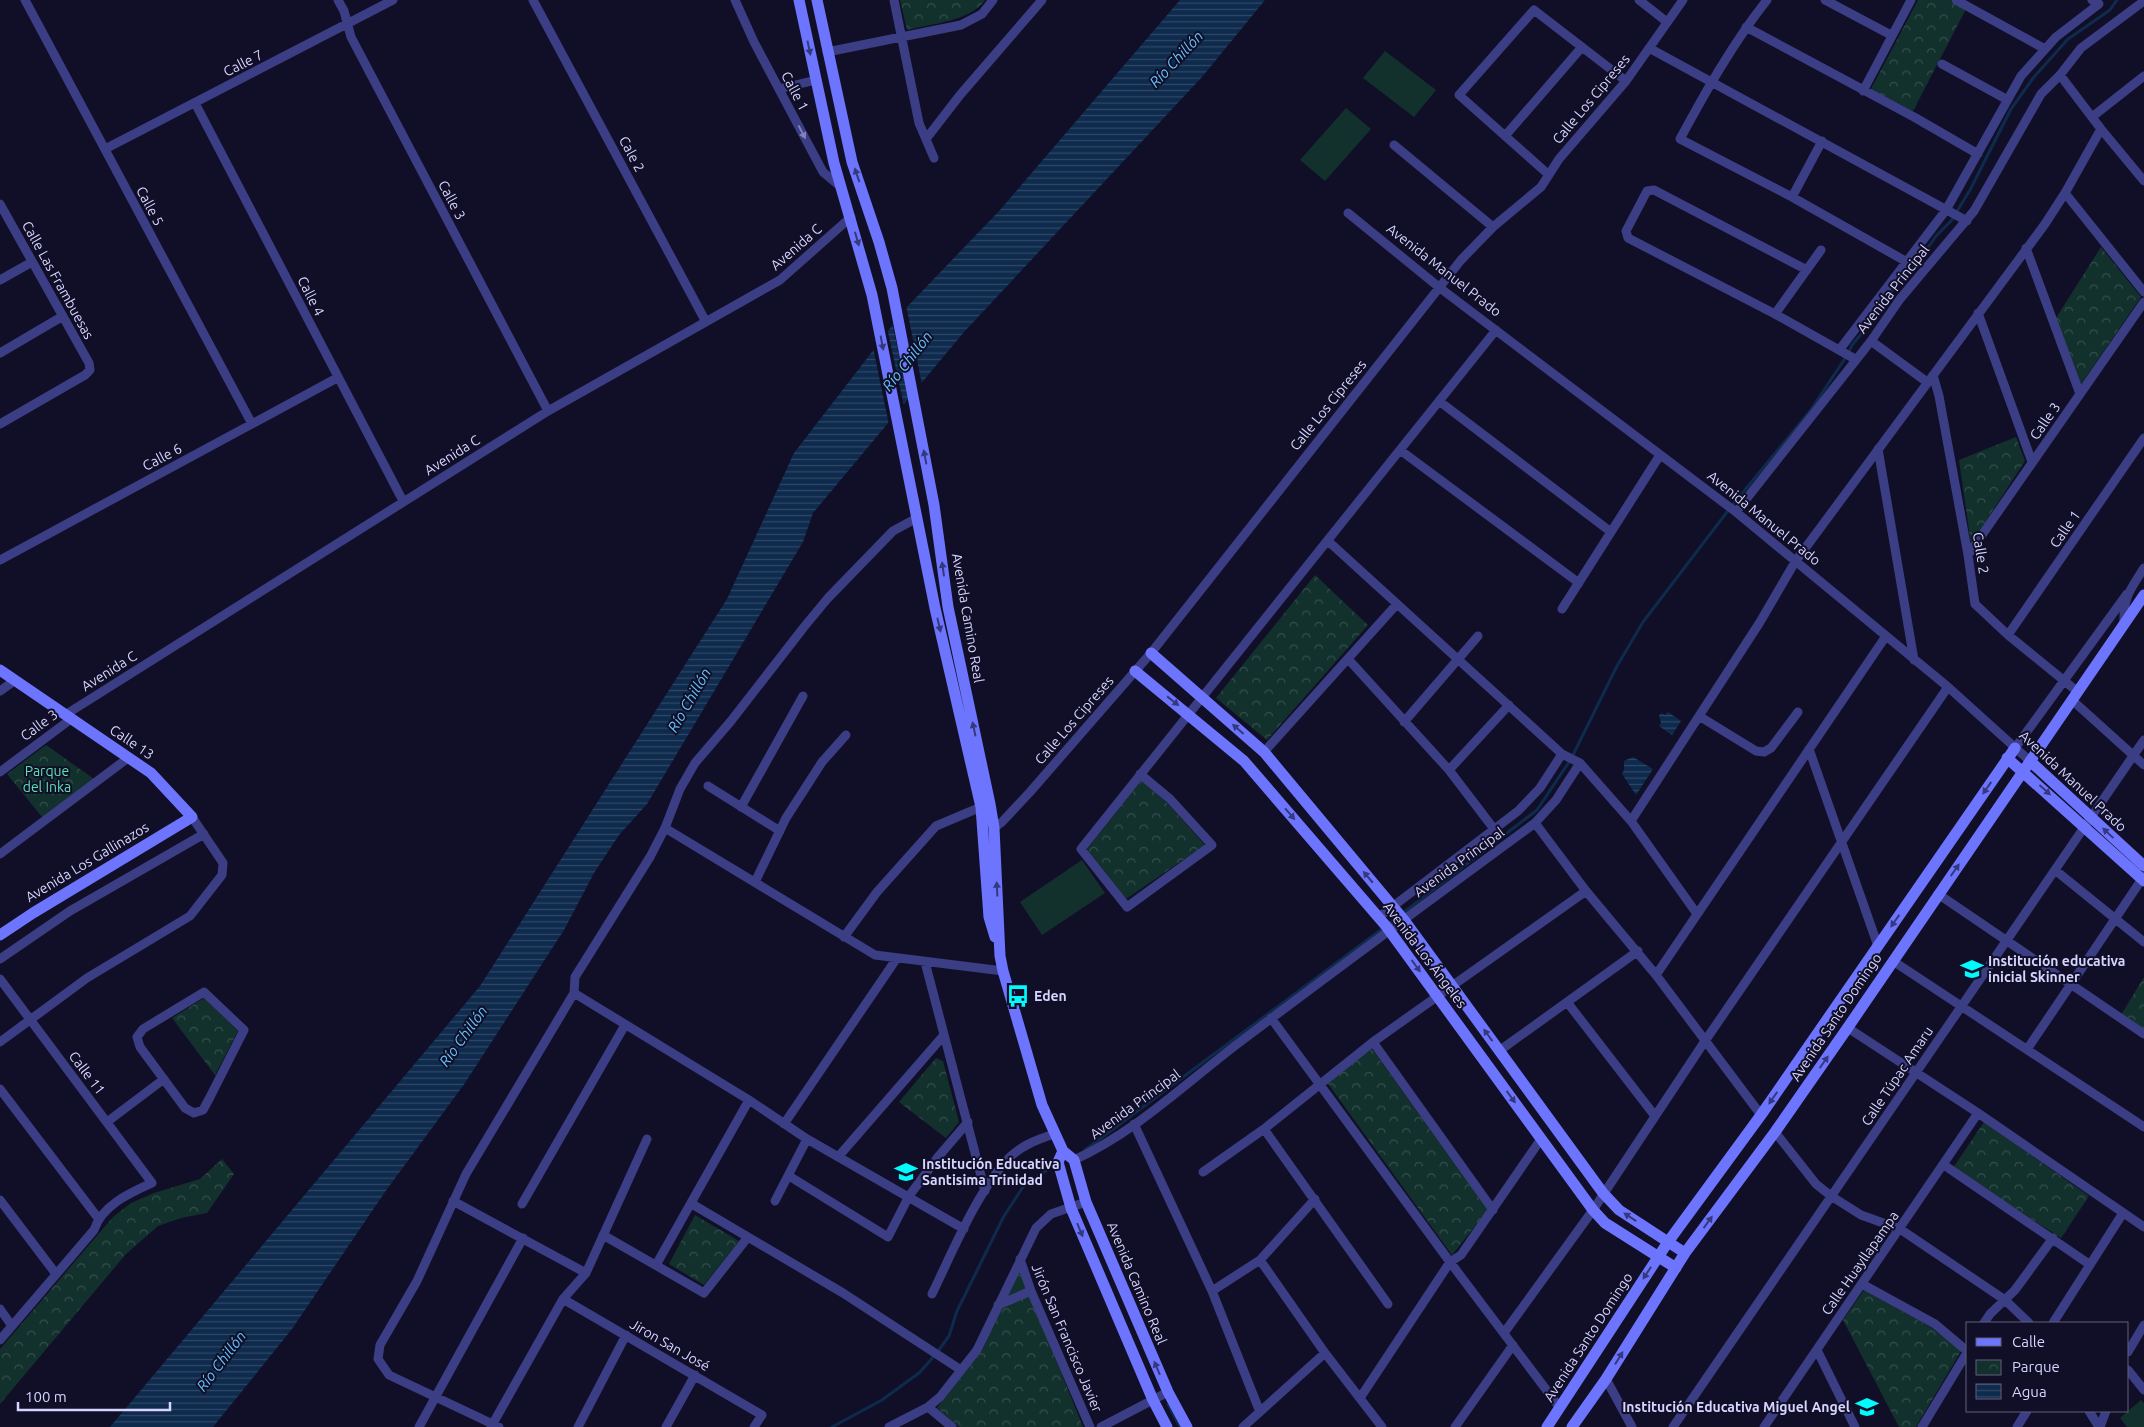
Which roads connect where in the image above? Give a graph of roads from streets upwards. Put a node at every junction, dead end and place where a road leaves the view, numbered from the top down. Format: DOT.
graph roads {
  1 [pos="25,0"];
  2 [pos="338,0"];
  3 [pos="393,0"];
  4 [pos="533,0"];
  5 [pos="735,0"];
  6 [pos="799,0"];
  7 [pos="817,0"];
  8 [pos="894,0"];
  9 [pos="993,0"];
  10 [pos="1042,0"];
  11 [pos="1639,0"];
  12 [pos="1683,0"];
  13 [pos="1767,0"];
  14 [pos="1825,0"];
  15 [pos="1911,0"];
  16 [pos="1956,0"];
  17 [pos="2144,1"];
  18 [pos="2095,2"];
  19 [pos="1667,22"];
  20 [pos="347,24"];
  21 [pos="1746,26"];
  22 [pos="902,36"];
  23 [pos="1891,36"];
  24 [pos="1582,47"];
  25 [pos="1650,48"];
  26 [pos="2045,49"];
  27 [pos="827,52"];
  28 [pos="1942,64"];
  29 [pos="2060,75"];
  30 [pos="2144,76"];
  31 [pos="816,80"];
  32 [pos="1626,81"];
  33 [pos="1711,81"];
  34 [pos="779,89"];
  35 [pos="1863,91"];
  36 [pos="2006,99"];
  37 [pos="195,102"];
  38 [pos="2092,117"];
  39 [pos="2100,129"];
  40 [pos="1505,136"];
  41 [pos="926,139"];
  42 [pos="1822,141"];
  43 [pos="1394,145"];
  44 [pos="105,150"];
  45 [pos="1978,154"];
  46 [pos="934,158"];
  47 [pos="1549,175"];
  48 [pos="2144,181"];
  49 [pos="841,187"];
  50 [pos="2065,193"];
  51 [pos="1792,197"];
  52 [pos="0,204"];
  53 [pos="1348,213"];
  54 [pos="1956,216"];
  55 [pos="850,217"];
  56 [pos="1493,227"];
  57 [pos="2026,248"];
  58 [pos="1821,250"];
  59 [pos="32,262"];
  60 [pos="1907,262"];
  61 [pos="1807,270"];
  62 [pos="0,280"];
  63 [pos="1440,288"];
  64 [pos="2144,292"];
  65 [pos="2144,302"];
  66 [pos="1978,313"];
  67 [pos="1775,314"];
  68 [pos="63,316"];
  69 [pos="706,322"];
  70 [pos="1496,330"];
  71 [pos="1870,341"];
  72 [pos="1840,349"];
  73 [pos="0,353"];
  74 [pos="1856,359"];
  75 [pos="337,378"];
  76 [pos="1930,378"];
  77 [pos="2080,394"];
  78 [pos="1439,401"];
  79 [pos="548,411"];
  80 [pos="0,424"];
  81 [pos="252,424"];
  82 [pos="2144,438"];
  83 [pos="1878,449"];
  84 [pos="1400,450"];
  85 [pos="1660,455"];
  86 [pos="2032,462"];
  87 [pos="403,501"];
  88 [pos="1736,512"];
  89 [pos="916,513"];
  90 [pos="1611,532"];
  91 [pos="1328,542"];
  92 [pos="1968,555"];
  93 [pos="0,560"];
  94 [pos="1795,562"];
  95 [pos="2144,568"];
  96 [pos="1579,583"];
  97 [pos="2127,594"];
  98 [pos="2144,594"];
  99 [pos="1398,604"];
  100 [pos="1562,609"];
  101 [pos="2124,624"];
  102 [pos="2008,635"];
  103 [pos="1478,636"];
  104 [pos="1886,636"];
  105 [pos="1151,653"];
  106 [pos="1458,658"];
  107 [pos="1349,660"];
  108 [pos="1914,660"];
  109 [pos="0,670"];
  110 [pos="1135,671"];
  111 [pos="14,681"];
  112 [pos="2064,681"];
  113 [pos="1948,687"];
  114 [pos="0,691"];
  115 [pos="803,696"];
  116 [pos="2075,696"];
  117 [pos="1203,698"];
  118 [pos="1509,705"];
  119 [pos="1798,712"];
  120 [pos="1188,713"];
  121 [pos="1699,716"];
  122 [pos="68,717"];
  123 [pos="1404,722"];
  124 [pos="846,735"];
  125 [pos="2144,740"];
  126 [pos="2015,748"];
  127 [pos="1809,749"];
  128 [pos="1264,752"];
  129 [pos="1562,754"];
  130 [pos="2133,756"];
  131 [pos="128,758"];
  132 [pos="2008,758"];
  133 [pos="2030,761"];
  134 [pos="1580,763"];
  135 [pos="2144,765"];
  136 [pos="1449,770"];
  137 [pos="0,772"];
  138 [pos="2023,772"];
  139 [pos="1140,774"];
  140 [pos="708,786"];
  141 [pos="741,807"];
  142 [pos="980,807"];
  143 [pos="192,817"];
  144 [pos="1631,821"];
  145 [pos="2088,822"];
  146 [pos="1535,823"];
  147 [pos="665,828"];
  148 [pos="994,828"];
  149 [pos="1494,830"];
  150 [pos="780,831"];
  151 [pos="204,834"];
  152 [pos="1842,844"];
  153 [pos="0,854"];
  154 [pos="2144,866"];
  155 [pos="2055,870"];
  156 [pos="2143,879"];
  157 [pos="755,882"];
  158 [pos="1586,891"];
  159 [pos="1938,894"];
  160 [pos="1393,907"];
  161 [pos="1697,914"];
  162 [pos="1379,917"];
  163 [pos="2116,918"];
  164 [pos="1404,920"];
  165 [pos="1390,930"];
  166 [pos="0,935"];
  167 [pos="844,937"];
  168 [pos="2006,942"];
  169 [pos="2144,942"];
  170 [pos="1878,946"];
  171 [pos="1638,951"];
  172 [pos="1000,956"];
  173 [pos="897,958"];
  174 [pos="0,959"];
  175 [pos="1893,961"];
  176 [pos="925,962"];
  177 [pos="1003,971"];
  178 [pos="1656,974"];
  179 [pos="0,980"];
  180 [pos="2070,985"];
  181 [pos="1452,986"];
  182 [pos="574,993"];
  183 [pos="1438,996"];
  184 [pos="1567,1002"];
  185 [pos="1962,1006"];
  186 [pos="1272,1018"];
  187 [pos="30,1020"];
  188 [pos="625,1025"];
  189 [pos="1848,1028"];
  190 [pos="2144,1034"];
  191 [pos="944,1035"];
  192 [pos="1705,1041"];
  193 [pos="0,1042"];
  194 [pos="1373,1042"];
  195 [pos="2028,1048"];
  196 [pos="1499,1050"];
  197 [pos="1916,1073"];
  198 [pos="164,1080"];
  199 [pos="1320,1084"];
  200 [pos="0,1089"];
  201 [pos="748,1100"];
  202 [pos="1978,1113"];
  203 [pos="1761,1115"];
  204 [pos="1655,1116"];
  205 [pos="107,1122"];
  206 [pos="968,1122"];
  207 [pos="784,1124"];
  208 [pos="1134,1124"];
  209 [pos="2144,1127"];
  210 [pos="1264,1129"];
  211 [pos="1775,1132"];
  212 [pos="1054,1134"];
  213 [pos="647,1139"];
  214 [pos="807,1139"];
  215 [pos="1541,1139"];
  216 [pos="1063,1151"];
  217 [pos="838,1157"];
  218 [pos="1074,1160"];
  219 [pos="1944,1164"];
  220 [pos="1203,1172"];
  221 [pos="789,1176"];
  222 [pos="985,1191"];
  223 [pos="1604,1193"];
  224 [pos="909,1196"];
  225 [pos="1831,1196"];
  226 [pos="1314,1199"];
  227 [pos="0,1200"];
  228 [pos="454,1200"];
  229 [pos="775,1201"];
  230 [pos="1086,1202"];
  231 [pos="522,1204"];
  232 [pos="692,1204"];
  233 [pos="1071,1208"];
  234 [pos="1492,1210"];
  235 [pos="1593,1210"];
  236 [pos="2123,1213"];
  237 [pos="98,1218"];
  238 [pos="2144,1228"];
  239 [pos="964,1229"];
  240 [pos="1900,1229"];
  241 [pos="604,1236"];
  242 [pos="748,1237"];
  243 [pos="523,1238"];
  244 [pos="2053,1238"];
  245 [pos="1668,1242"];
  246 [pos="1685,1254"];
  247 [pos="1657,1257"];
  248 [pos="1020,1258"];
  249 [pos="1260,1260"];
  250 [pos="1450,1262"];
  251 [pos="2089,1264"];
  252 [pos="656,1265"];
  253 [pos="1676,1268"];
  254 [pos="586,1273"];
  255 [pos="56,1274"];
  256 [pos="1862,1284"];
  257 [pos="1031,1291"];
  258 [pos="1212,1292"];
  259 [pos="932,1294"];
  260 [pos="563,1299"];
  261 [pos="2005,1300"];
  262 [pos="1388,1304"];
  263 [pos="998,1305"];
  264 [pos="0,1309"];
  265 [pos="1985,1322"];
  266 [pos="2028,1322"];
  267 [pos="2054,1322"];
  268 [pos="2144,1325"];
  269 [pos="12,1326"];
  270 [pos="1504,1333"];
  271 [pos="626,1335"];
  272 [pos="0,1340"];
  273 [pos="1513,1345"];
  274 [pos="1966,1349"];
  275 [pos="1816,1350"];
  276 [pos="2129,1350"];
  277 [pos="1325,1353"];
  278 [pos="1966,1354"];
  279 [pos="961,1370"];
  280 [pos="2129,1371"];
  281 [pos="695,1375"];
  282 [pos="1606,1379"];
  283 [pos="2144,1390"];
  284 [pos="1168,1392"];
  285 [pos="434,1396"];
  286 [pos="1360,1398"];
  287 [pos="1153,1400"];
  288 [pos="928,1407"];
  289 [pos="1560,1408"];
  290 [pos="1260,1412"];
  291 [pos="2026,1412"];
  292 [pos="2090,1412"];
  293 [pos="2106,1412"];
  294 [pos="1771,1423"];
  295 [pos="495,1426"];
  296 [pos="419,1427"];
  297 [pos="578,1427"];
  298 [pos="666,1427"];
  299 [pos="754,1427"];
  300 [pos="889,1427"];
  301 [pos="952,1427"];
  302 [pos="1090,1427"];
  303 [pos="1101,1427"];
  304 [pos="1167,1427"];
  305 [pos="1187,1427"];
  306 [pos="1244,1427"];
  307 [pos="1382,1427"];
  308 [pos="1455,1427"];
  309 [pos="1547,1427"];
  310 [pos="1572,1427"];
  311 [pos="1632,1427"];
  312 [pos="1673,1427"];
  313 [pos="1764,1427"];
  314 [pos="1855,1427"];
  315 [pos="1922,1427"];
  316 [pos="2017,1427"];
  317 [pos="2099,1427"];
  1 -- 44 [label="street, Calle 5"];
  2 -- 20 [label="street, Calle 3"];
  3 -- 20 [label="street, Calle 7"];
  4 -- 69 [label="street, Cale 2"];
  5 -- 34 [label="street, Calle 1"];
  6 -- 31 [label="street, Avenida Camino Real, one-way"];
  7 -- 27 [label="street, Avenida Camino Real"];
  8 -- 22 [label="street"];
  9 -- 22 [label="street"];
  10 -- 41 [label="street"];
  11 -- 19 [label="street"];
  12 -- 19 [label="street, Calle Los Cipreses"];
  13 -- 21 [label="street"];
  14 -- 23 [label="street"];
  15 -- 23 [label="street"];
  16 -- 26 [label="street"];
  17 -- 29 [label="street, Avenida Principal"];
  18 -- 26 [label="street, Avenida Principal"];
  19 -- 25 [label="street, Calle Los Cipreses"];
  20 -- 37 [label="street, Calle 7"];
  20 -- 79 [label="street, Calle 3"];
  21 -- 33 [label="street"];
  21 -- 35 [label="street"];
  22 -- 27 [label="street"];
  22 -- 41 [label="street"];
  23 -- 35 [label="street"];
  24 -- 32 [label="street"];
  24 -- 40 [label="street"];
  24 -- 40 [label="street"];
  25 -- 32 [label="street, Calle Los Cipreses"];
  25 -- 33 [label="street"];
  26 -- 36 [label="street, Avenida Principal"];
  148 -- 27 [label="street, Avenida Camino Real, one-way"];
  28 -- 36 [label="street"];
  29 -- 38 [label="street"];
  29 -- 54 [label="street, Avenida Principal"];
  30 -- 38 [label="street"];
  31 -- 34 [label="street"];
  31 -- 49 [label="street, Avenida Camino Real"];
  32 -- 47 [label="street, Calle Los Cipreses"];
  33 -- 42 [label="street"];
  33 -- 51 [label="street"];
  34 -- 49 [label="street, Calle 1, one-way"];
  35 -- 45 [label="street"];
  36 -- 45 [label="street, Avenida Principal"];
  37 -- 44 [label="street, Calle 7"];
  37 -- 75 [label="street, Calle 4"];
  38 -- 39 [label="street"];
  39 -- 48 [label="street"];
  39 -- 50 [label="street"];
  40 -- 47 [label="street"];
  41 -- 46 [label="street"];
  42 -- 51 [label="street"];
  42 -- 54 [label="street"];
  43 -- 56 [label="street"];
  44 -- 81 [label="street, Calle 5"];
  45 -- 54 [label="street, Avenida Principal"];
  47 -- 56 [label="street, Calle Los Cipreses"];
  49 -- 55 [label="street, Avenida Camino Real"];
  50 -- 57 [label="street"];
  50 -- 64 [label="street"];
  51 -- 60 [label="street"];
  52 -- 59 [label="street, Calle Las Frambuesas"];
  53 -- 63 [label="street, Avenida Manuel Prado"];
  54 -- 60 [label="street, Avenida Principal"];
  54 -- 71 [label="street, Avenida Principal"];
  55 -- 69 [label="street, Avenida C"];
  55 -- 89 [label="street, Avenida Camino Real, one-way"];
  56 -- 63 [label="street, Calle Los Cipreses"];
  57 -- 66 [label="street"];
  57 -- 77 [label="street"];
  58 -- 61 [label="street"];
  59 -- 62 [label="street"];
  59 -- 68 [label="street, Calle Las Frambuesas"];
  60 -- 72 [label="street, Avenida Principal"];
  61 -- 67 [label="street"];
  61 -- 67 [label="street"];
  63 -- 70 [label="street, Avenida Manuel Prado"];
  63 -- 105 [label="street, Calle Los Cipreses"];
  65 -- 77 [label="street, Calle 3"];
  66 -- 76 [label="street"];
  66 -- 86 [label="street"];
  67 -- 72 [label="street"];
  68 -- 73 [label="street"];
  68 -- 80 [label="street, Calle Las Frambuesas"];
  69 -- 79 [label="street, Avenida C"];
  70 -- 78 [label="street"];
  70 -- 85 [label="street, Avenida Manuel Prado"];
  71 -- 74 [label="street, Avenida Principal"];
  71 -- 76 [label="street"];
  72 -- 74 [label="street"];
  74 -- 88 [label="street, Avenida Principal"];
  75 -- 81 [label="street, Calle 6"];
  75 -- 87 [label="street, Calle 4"];
  76 -- 83 [label="street"];
  76 -- 92 [label="street, Calle 2"];
  77 -- 86 [label="street, Calle 3"];
  78 -- 84 [label="street"];
  78 -- 90 [label="street"];
  79 -- 87 [label="street, Avenida C"];
  81 -- 93 [label="street, Calle 6"];
  82 -- 102 [label="street, Calle 1"];
  83 -- 94 [label="street"];
  83 -- 108 [label="street"];
  84 -- 91 [label="street"];
  84 -- 96 [label="street"];
  85 -- 88 [label="street, Avenida Manuel Prado"];
  85 -- 90 [label="street"];
  86 -- 92 [label="street, Calle 3"];
  87 -- 122 [label="street, Avenida C"];
  88 -- 94 [label="street, Avenida Manuel Prado"];
  89 -- 142 [label="street, Avenida Camino Real, one-way"];
  89 -- 147 [label="street"];
  90 -- 96 [label="street"];
  91 -- 99 [label="street"];
  91 -- 117 [label="street"];
  92 -- 102 [label="street, Calle 2"];
  94 -- 104 [label="street, Avenida Manuel Prado"];
  94 -- 121 [label="street"];
  95 -- 97 [label="street"];
  96 -- 100 [label="street"];
  97 -- 101 [label="street"];
  97 -- 112 [label="street"];
  98 -- 101 [label="street, Avenida Santo Domingo"];
  99 -- 106 [label="street"];
  99 -- 107 [label="street"];
  101 -- 116 [label="street, Avenida Santo Domingo"];
  102 -- 112 [label="street, Calle 2"];
  103 -- 106 [label="street"];
  104 -- 108 [label="street, Avenida Manuel Prado"];
  104 -- 127 [label="street"];
  105 -- 110 [label="street, Calle Los Cipreses"];
  105 -- 117 [label="street, Avenida Los Ángeles"];
  106 -- 118 [label="street"];
  106 -- 123 [label="street"];
  107 -- 123 [label="street"];
  107 -- 128 [label="street"];
  108 -- 113 [label="street, Avenida Manuel Prado"];
  109 -- 111 [label="street, Calle 13"];
  110 -- 120 [label="street, Avenida Los Ángeles, one-way"];
  110 -- 148 [label="street, Calle Los Cipreses"];
  111 -- 114 [label="street"];
  111 -- 122 [label="street, Calle 13"];
  112 -- 116 [label="street, Calle 2"];
  112 -- 126 [label="street"];
  113 -- 126 [label="street, Avenida Manuel Prado"];
  113 -- 152 [label="street"];
  115 -- 141 [label="street"];
  116 -- 130 [label="street, Calle 2"];
  116 -- 133 [label="street, Avenida Santo Domingo"];
  117 -- 120 [label="street"];
  128 -- 117 [label="street, Avenida Los Ángeles, one-way"];
  118 -- 129 [label="street"];
  118 -- 136 [label="street"];
  119 -- 121 [label="street"];
  120 -- 139 [label="street"];
  120 -- 162 [label="street, Avenida Los Ángeles, one-way"];
  121 -- 144 [label="street"];
  122 -- 131 [label="street, Calle 13"];
  122 -- 137 [label="street, Calle 3"];
  123 -- 136 [label="street"];
  124 -- 150 [label="street"];
  125 -- 130 [label="street, Calle Túpac Amaru"];
  126 -- 132 [label="street, Avenida Santo Domingo"];
  126 -- 133 [label="street, Avenida Manuel Prado"];
  127 -- 152 [label="street"];
  127 -- 161 [label="street"];
  160 -- 128 [label="street, Avenida Los Ángeles, one-way"];
  129 -- 134 [label="street"];
  129 -- 149 [label="street, Avenida Principal"];
  130 -- 135 [label="street, Calle 2"];
  130 -- 145 [label="street, Calle Túpac Amaru"];
  131 -- 143 [label="street, Calle 13"];
  131 -- 153 [label="street"];
  132 -- 138 [label="street, Avenida Manuel Prado"];
  132 -- 170 [label="street, Avenida Santo Domingo, one-way"];
  133 -- 138 [label="street, Avenida Santo Domingo"];
  133 -- 145 [label="street, Avenida Manuel Prado"];
  134 -- 144 [label="street"];
  134 -- 146 [label="street, Avenida Principal"];
  136 -- 149 [label="street"];
  138 -- 145 [label="street, Avenida Manuel Prado, one-way"];
  159 -- 138 [label="street, Avenida Santo Domingo, one-way"];
  139 -- 139 [label="street"];
  140 -- 141 [label="street"];
  141 -- 150 [label="street"];
  142 -- 167 [label="street"];
  142 -- 172 [label="street, Avenida Camino Real"];
  143 -- 151 [label="street, Calle 13"];
  143 -- 166 [label="street, Avenida Los Gallinazos"];
  144 -- 161 [label="street"];
  154 -- 145 [label="street, Avenida Manuel Prado, one-way"];
  145 -- 155 [label="street, Calle Túpac Amaru"];
  145 -- 156 [label="street, Avenida Manuel Prado"];
  146 -- 158 [label="street"];
  146 -- 164 [label="street, Avenida Principal"];
  147 -- 157 [label="street"];
  147 -- 182 [label="street"];
  172 -- 148 [label="street, Avenida Camino Real, one-way"];
  149 -- 160 [label="street, Avenida Principal"];
  150 -- 157 [label="street"];
  151 -- 174 [label="street"];
  151 -- 187 [label="street, Calle 13"];
  152 -- 170 [label="street"];
  152 -- 192 [label="street"];
  155 -- 163 [label="street"];
  155 -- 168 [label="street, Calle Túpac Amaru"];
  156 -- 163 [label="street"];
  157 -- 167 [label="street"];
  158 -- 171 [label="street"];
  158 -- 181 [label="street"];
  159 -- 168 [label="street"];
  159 -- 175 [label="street, Avenida Santo Domingo"];
  160 -- 162 [label="street, Avenida Principal"];
  160 -- 164 [label="street, Avenida Los Ángeles"];
  161 -- 178 [label="street"];
  162 -- 165 [label="street, Avenida Los Ángeles"];
  163 -- 169 [label="street"];
  163 -- 180 [label="street"];
  164 -- 165 [label="street, Avenida Principal"];
  164 -- 181 [label="street, Avenida Los Ángeles"];
  165 -- 183 [label="street, Avenida Los Ángeles, one-way"];
  165 -- 186 [label="street, Avenida Principal"];
  167 -- 173 [label="street"];
  168 -- 180 [label="street"];
  168 -- 185 [label="street, Calle Túpac Amaru"];
  170 -- 203 [label="street, Avenida Santo Domingo, one-way"];
  171 -- 178 [label="street"];
  171 -- 184 [label="street"];
  172 -- 177 [label="street, Avenida Camino Real"];
  173 -- 176 [label="street"];
  173 -- 207 [label="street"];
  175 -- 185 [label="street"];
  175 -- 189 [label="street, Avenida Santo Domingo"];
  176 -- 177 [label="street"];
  176 -- 191 [label="street"];
  177 -- 212 [label="street, Avenida Camino Real"];
  178 -- 192 [label="street"];
  179 -- 187 [label="street, Calle 11"];
  180 -- 190 [label="street"];
  180 -- 195 [label="street"];
  181 -- 183 [label="street"];
  196 -- 181 [label="street, Avenida Los Ángeles, one-way"];
  182 -- 188 [label="street"];
  182 -- 228 [label="street"];
  183 -- 194 [label="street"];
  183 -- 215 [label="street, Avenida Los Ángeles, one-way"];
  184 -- 196 [label="street"];
  184 -- 204 [label="street"];
  185 -- 195 [label="street"];
  185 -- 197 [label="street, Calle Túpac Amaru"];
  186 -- 199 [label="street"];
  186 -- 208 [label="street, Avenida Principal"];
  187 -- 193 [label="street"];
  187 -- 205 [label="street, Calle 11"];
  188 -- 201 [label="street"];
  188 -- 231 [label="street"];
  189 -- 197 [label="street"];
  211 -- 189 [label="street, Avenida Santo Domingo, one-way"];
  191 -- 206 [label="street"];
  191 -- 217 [label="street"];
  192 -- 203 [label="street"];
  192 -- 204 [label="street"];
  194 -- 199 [label="street"];
  194 -- 234 [label="street"];
  195 -- 209 [label="street"];
  196 -- 223 [label="street, Avenida Los Ángeles"];
  197 -- 202 [label="street"];
  197 -- 225 [label="street, Calle Túpac Amaru"];
  198 -- 198 [label="street"];
  198 -- 205 [label="street"];
  199 -- 210 [label="street"];
  199 -- 250 [label="street"];
  200 -- 237 [label="street"];
  201 -- 207 [label="street"];
  201 -- 232 [label="street"];
  202 -- 219 [label="street, Calle Huayllapampa"];
  202 -- 236 [label="street"];
  203 -- 245 [label="street, Avenida Santo Domingo"];
  204 -- 223 [label="street"];
  205 -- 237 [label="street, Calle 11"];
  206 -- 222 [label="street"];
  206 -- 224 [label="street"];
  207 -- 214 [label="street"];
  208 -- 218 [label="street, Avenida Principal"];
  208 -- 258 [label="street"];
  210 -- 220 [label="street"];
  210 -- 226 [label="street"];
  211 -- 225 [label="street"];
  246 -- 211 [label="street, Avenida Santo Domingo, one-way"];
  212 -- 216 [label="street, Avenida Camino Real"];
  212 -- 222 [label="street"];
  213 -- 241 [label="street"];
  214 -- 217 [label="street"];
  214 -- 221 [label="street"];
  215 -- 234 [label="street"];
  215 -- 235 [label="street, Avenida Los Ángeles"];
  216 -- 218 [label="street, Avenida Camino Real"];
  216 -- 233 [label="street"];
  217 -- 224 [label="street"];
  218 -- 230 [label="street, Avenida Camino Real"];
  219 -- 240 [label="street, Calle Huayllapampa"];
  219 -- 244 [label="street"];
  221 -- 224 [label="street"];
  221 -- 229 [label="street"];
  222 -- 239 [label="street"];
  223 -- 235 [label="street"];
  245 -- 223 [label="street, Avenida Los Ángeles, one-way"];
  224 -- 239 [label="street"];
  225 -- 240 [label="street"];
  225 -- 312 [label="street, Calle Túpac Amaru"];
  226 -- 249 [label="street"];
  226 -- 262 [label="street"];
  227 -- 255 [label="street"];
  228 -- 243 [label="street"];
  228 -- 285 [label="street"];
  230 -- 233 [label="street"];
  284 -- 230 [label="street, Avenida Camino Real, one-way"];
  232 -- 242 [label="street"];
  232 -- 252 [label="street"];
  233 -- 248 [label="street"];
  233 -- 287 [label="street, one-way"];
  234 -- 250 [label="street"];
  235 -- 247 [label="street, Avenida Los Ángeles"];
  235 -- 270 [label="street"];
  236 -- 238 [label="street"];
  236 -- 251 [label="street"];
  237 -- 255 [label="street"];
  239 -- 259 [label="street"];
  240 -- 256 [label="street, Calle Huayllapampa"];
  240 -- 261 [label="street"];
  241 -- 252 [label="street"];
  241 -- 254 [label="street"];
  242 -- 252 [label="street"];
  242 -- 279 [label="street"];
  243 -- 254 [label="street"];
  243 -- 285 [label="street"];
  244 -- 251 [label="street"];
  244 -- 261 [label="street"];
  245 -- 246 [label="street, Avenida Los Ángeles"];
  245 -- 247 [label="street, Avenida Santo Domingo"];
  246 -- 253 [label="street, Avenida Santo Domingo"];
  247 -- 253 [label="street, Avenida Los Ángeles"];
  247 -- 289 [label="street, Avenida Santo Domingo, one-way"];
  248 -- 257 [label="street, Jirón San Francisco Javier"];
  248 -- 263 [label="street"];
  249 -- 258 [label="street"];
  249 -- 277 [label="street"];
  250 -- 270 [label="street"];
  250 -- 286 [label="street"];
  251 -- 267 [label="street"];
  282 -- 253 [label="street, Avenida Santo Domingo, one-way"];
  254 -- 260 [label="street"];
  255 -- 269 [label="street"];
  256 -- 274 [label="street"];
  256 -- 275 [label="street, Calle Huayllapampa"];
  257 -- 263 [label="street"];
  257 -- 302 [label="street, Jirón San Francisco Javier"];
  258 -- 290 [label="street"];
  260 -- 271 [label="street, Jiron San José"];
  260 -- 295 [label="street"];
  261 -- 265 [label="street"];
  261 -- 266 [label="street"];
  263 -- 279 [label="street"];
  264 -- 269 [label="street"];
  268 -- 276 [label="street"];
  269 -- 272 [label="street"];
  270 -- 273 [label="street"];
  271 -- 281 [label="street, Jiron San José"];
  271 -- 297 [label="street"];
  273 -- 289 [label="street"];
  273 -- 308 [label="street"];
  275 -- 294 [label="street, Calle Huayllapampa"];
  275 -- 314 [label="street"];
  277 -- 286 [label="street"];
  277 -- 290 [label="street"];
  278 -- 315 [label="street"];
  279 -- 288 [label="street"];
  280 -- 283 [label="street"];
  281 -- 298 [label="street"];
  281 -- 299 [label="street, Jiron San José"];
  282 -- 310 [label="street, Avenida Santo Domingo"];
  282 -- 311 [label="street"];
  284 -- 287 [label="street"];
  284 -- 305 [label="street, Avenida Camino Real"];
  285 -- 295 [label="street"];
  285 -- 296 [label="street"];
  286 -- 307 [label="street"];
  287 -- 303 [label="street"];
  287 -- 304 [label="street"];
  288 -- 300 [label="street"];
  288 -- 301 [label="street"];
  289 -- 309 [label="street, Avenida Santo Domingo"];
  290 -- 306 [label="street"];
  291 -- 316 [label="street"];
  292 -- 317 [label="street"];
  293 -- 317 [label="street"];
  294 -- 313 [label="street, Calle Huayllapampa"];
}
